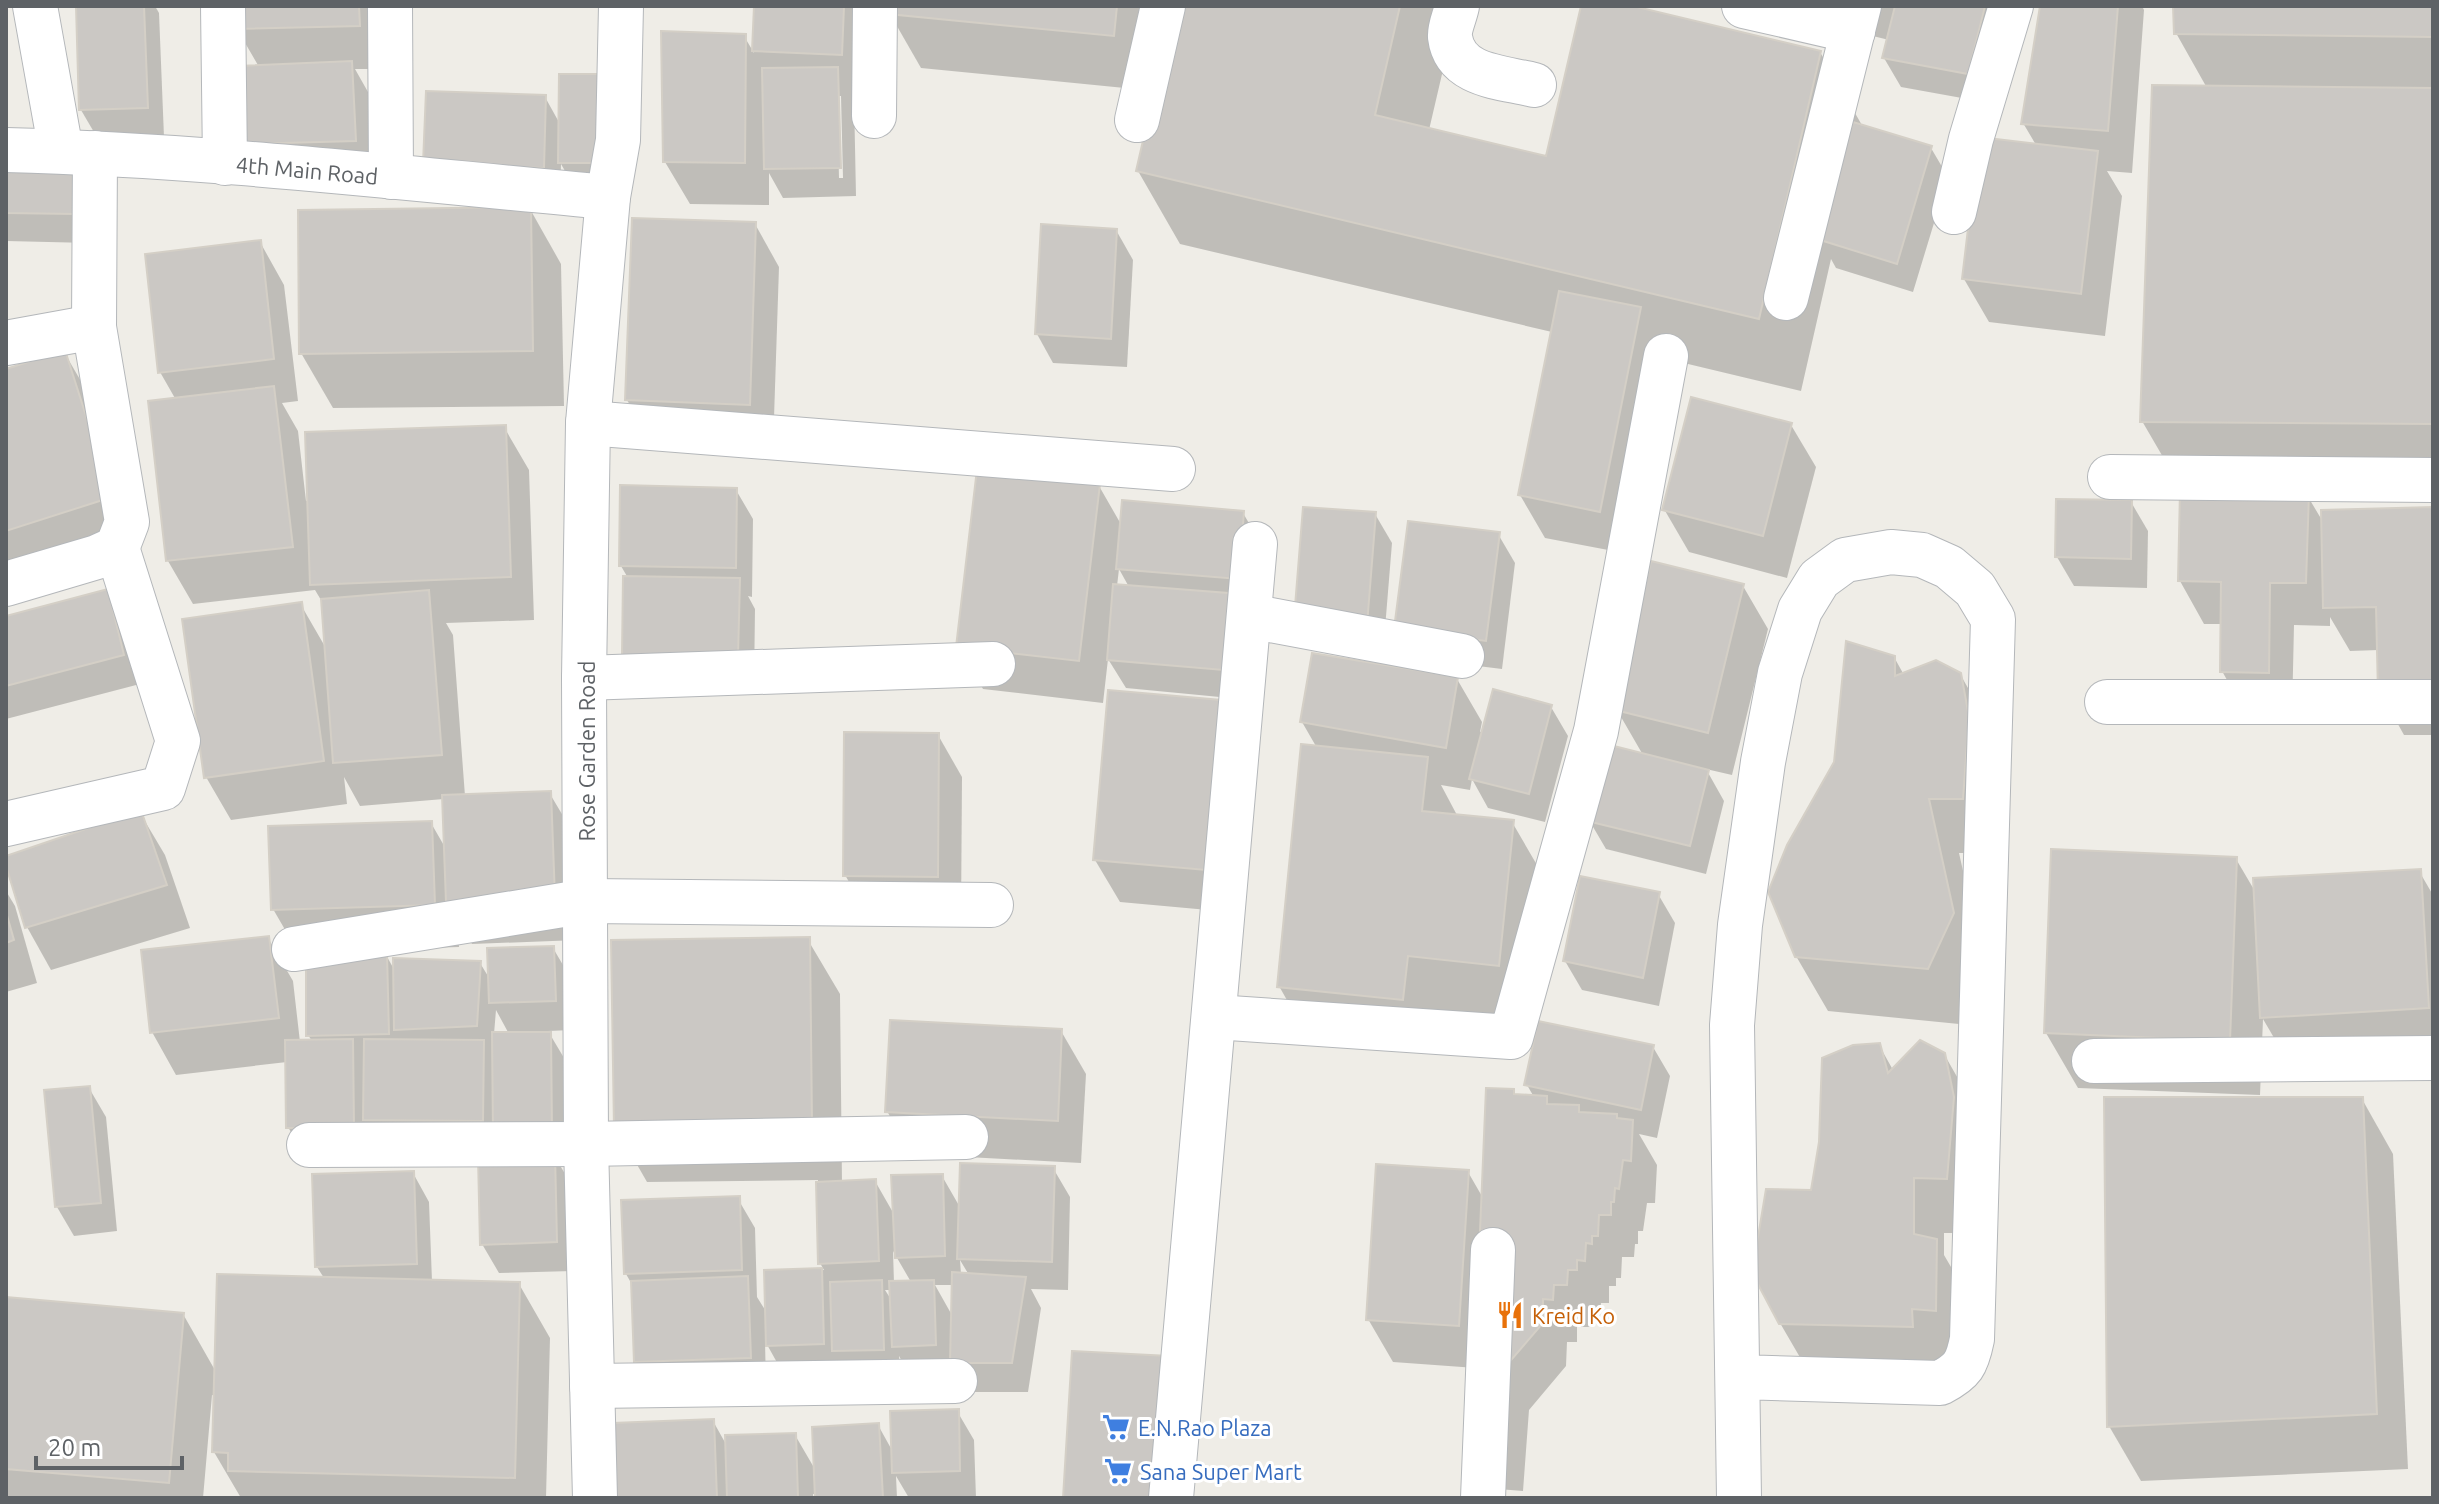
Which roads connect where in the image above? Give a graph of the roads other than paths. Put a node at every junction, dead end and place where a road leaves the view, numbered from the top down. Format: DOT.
graph roads {
  1 [pos="35,6"];
  2 [pos="223,6"];
  3 [pos="390,6"];
  4 [pos="621,6"];
  5 [pos="875,6"];
  6 [pos="1163,6"];
  7 [pos="1457,6"];
  8 [pos="1744,6"];
  9 [pos="2011,6"];
  10 [pos="1856,19"];
  11 [pos="1534,85"];
  12 [pos="874,116"];
  13 [pos="1137,120"];
  14 [pos="6,150"];
  15 [pos="78,152"];
  16 [pos="225,163"];
  17 [pos="391,177"];
  18 [pos="608,197"];
  19 [pos="1954,212"];
  20 [pos="1786,298"];
  21 [pos="94,327"];
  22 [pos="6,343"];
  23 [pos="1666,356"];
  24 [pos="588,423"];
  25 [pos="1173,469"];
  26 [pos="2110,477"];
  27 [pos="2433,480"];
  28 [pos="1255,544"];
  29 [pos="117,548"];
  30 [pos="6,584"];
  31 [pos="1249,616"];
  32 [pos="1462,656"];
  33 [pos="993,664"];
  34 [pos="584,678"];
  35 [pos="2107,702"];
  36 [pos="2433,702"];
  37 [pos="6,824"];
  38 [pos="587,901"];
  39 [pos="991,905"];
  40 [pos="294,949"];
  41 [pos="1215,1017"];
  42 [pos="2433,1058"];
  43 [pos="2094,1061"];
  44 [pos="966,1137"];
  45 [pos="586,1144"];
  46 [pos="309,1145"];
  47 [pos="1493,1250"];
  48 [pos="1739,1377"];
  49 [pos="955,1381"];
  50 [pos="592,1386"];
  51 [pos="595,1498"];
  52 [pos="1171,1498"];
  53 [pos="1483,1498"];
  54 [pos="1739,1498"];
  1 -- 15 [label="street"];
  2 -- 16 [label="street"];
  3 -- 17 [label="street"];
  4 -- 18 [label="street, Rose Garden Road"];
  5 -- 12 [label="street"];
  6 -- 13 [label="street"];
  7 -- 11 [label="street"];
  8 -- 10 [label="street"];
  9 -- 19 [label="street"];
  10 -- 20 [label="street"];
  14 -- 15 [label="street, 4th Main Road"];
  15 -- 16 [label="street, 4th Main Road"];
  15 -- 21 [label="street"];
  16 -- 17 [label="street, 4th Main Road"];
  17 -- 18 [label="street, 4th Main Road"];
  18 -- 24 [label="street, Rose Garden Road"];
  21 -- 22 [label="street"];
  21 -- 29 [label="street"];
  23 -- 41 [label="street"];
  24 -- 25 [label="street"];
  24 -- 34 [label="street, Rose Garden Road"];
  26 -- 27 [label="street"];
  28 -- 31 [label="street"];
  29 -- 30 [label="street"];
  29 -- 37 [label="street"];
  31 -- 32 [label="street"];
  31 -- 41 [label="street"];
  33 -- 34 [label="street"];
  34 -- 38 [label="street, Rose Garden Road"];
  35 -- 36 [label="street"];
  38 -- 39 [label="street"];
  38 -- 40 [label="street"];
  38 -- 45 [label="street, Rose Garden Road"];
  41 -- 52 [label="street"];
  42 -- 43 [label="street"];
  44 -- 45 [label="street"];
  45 -- 46 [label="street"];
  45 -- 50 [label="street, Rose Garden Road"];
  47 -- 53 [label="street"];
  48 -- 48 [label="street"];
  48 -- 54 [label="street"];
  49 -- 50 [label="street"];
  50 -- 51 [label="street, Rose Garden Road"];
}
